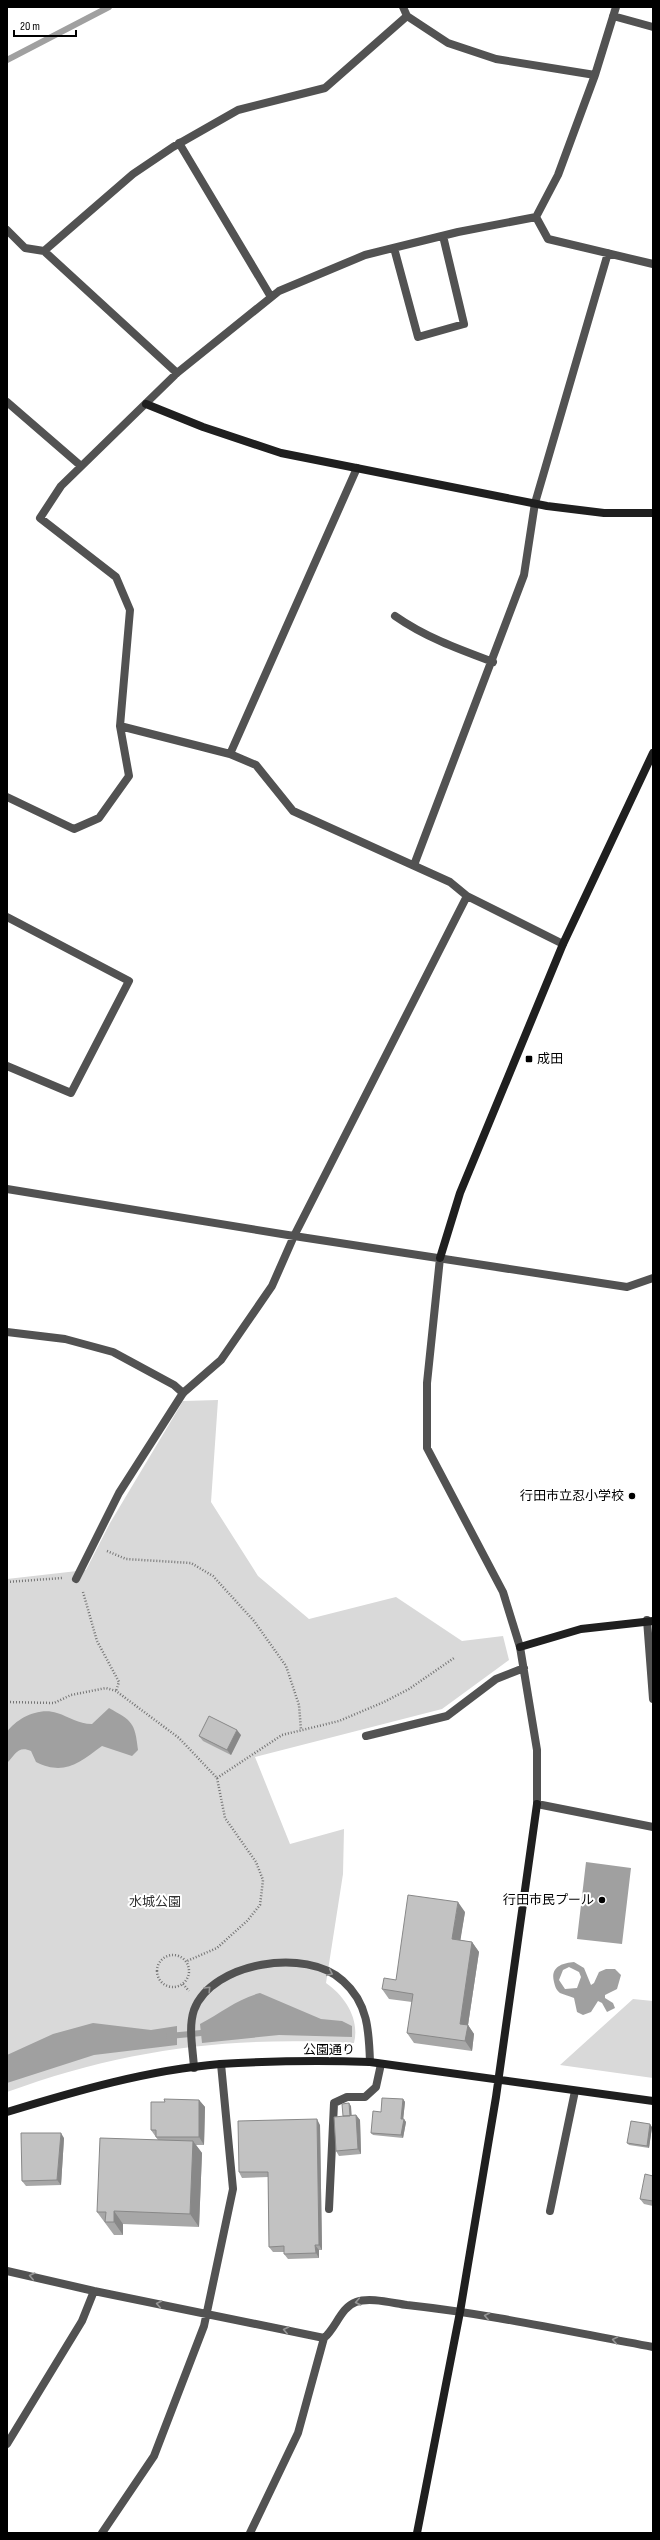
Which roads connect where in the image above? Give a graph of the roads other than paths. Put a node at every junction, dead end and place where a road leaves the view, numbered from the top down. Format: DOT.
graph roads {
  1 [pos="403,7"];
  2 [pos="616,7"];
  3 [pos="407,16"];
  4 [pos="613,16"];
  5 [pos="653,27"];
  6 [pos="595,75"];
  7 [pos="179,143"];
  8 [pos="536,217"];
  9 [pos="7,230"];
  10 [pos="443,236"];
  11 [pos="394,248"];
  12 [pos="44,251"];
  13 [pos="608,253"];
  14 [pos="653,264"];
  15 [pos="271,297"];
  16 [pos="177,373"];
  17 [pos="7,402"];
  18 [pos="146,404"];
  19 [pos="81,466"];
  20 [pos="357,468"];
  21 [pos="535,503"];
  22 [pos="653,513"];
  23 [pos="395,616"];
  24 [pos="493,662"];
  25 [pos="120,726"];
  26 [pos="653,753"];
  27 [pos="230,754"];
  28 [pos="7,796"];
  29 [pos="414,865"];
  30 [pos="467,896"];
  31 [pos="7,917"];
  32 [pos="562,944"];
  33 [pos="7,1066"];
  34 [pos="7,1189"];
  35 [pos="294,1236"];
  36 [pos="440,1258"];
  37 [pos="653,1278"];
  38 [pos="7,1332"];
  39 [pos="183,1393"];
  40 [pos="76,1579"];
  41 [pos="650,1620"];
  42 [pos="520,1647"];
  43 [pos="524,1668"];
  44 [pos="653,1699"];
  45 [pos="366,1736"];
  46 [pos="537,1804"];
  47 [pos="653,1827"];
  48 [pos="370,2062"];
  49 [pos="220,2064"];
  50 [pos="381,2064"];
  51 [pos="194,2068"];
  52 [pos="498,2081"];
  53 [pos="575,2091"];
  54 [pos="653,2101"];
  55 [pos="7,2112"];
  56 [pos="329,2209"];
  57 [pos="550,2211"];
  58 [pos="7,2270"];
  59 [pos="94,2291"];
  60 [pos="460,2312"];
  61 [pos="207,2314"];
  62 [pos="324,2338"];
  63 [pos="653,2347"];
  64 [pos="7,2444"];
  65 [pos="102,2533"];
  66 [pos="250,2533"];
  67 [pos="417,2533"];
  1 -- 3 [label="street"];
  2 -- 4 [label="street"];
  3 -- 6 [label="street"];
  3 -- 7 [label="street"];
  4 -- 5 [label="street"];
  4 -- 6 [label="street"];
  6 -- 8 [label="street"];
  7 -- 12 [label="street"];
  7 -- 15 [label="street"];
  8 -- 10 [label="street"];
  8 -- 13 [label="street"];
  9 -- 12 [label="street"];
  10 -- 11 [label="street"];
  10 -- 11 [label="street"];
  11 -- 15 [label="street"];
  12 -- 16 [label="street"];
  13 -- 14 [label="street"];
  13 -- 21 [label="street"];
  15 -- 16 [label="street"];
  16 -- 18 [label="street"];
  17 -- 19 [label="street"];
  18 -- 19 [label="street"];
  18 -- 20 [label="street"];
  19 -- 25 [label="street"];
  20 -- 21 [label="street"];
  20 -- 27 [label="street"];
  21 -- 22 [label="street"];
  21 -- 24 [label="street"];
  23 -- 24 [label="street"];
  24 -- 29 [label="street"];
  25 -- 27 [label="street"];
  25 -- 28 [label="street"];
  26 -- 32 [label="street"];
  27 -- 29 [label="street"];
  29 -- 30 [label="street"];
  30 -- 32 [label="street"];
  30 -- 35 [label="street"];
  31 -- 33 [label="street"];
  32 -- 36 [label="street"];
  34 -- 35 [label="street"];
  35 -- 36 [label="street"];
  35 -- 39 [label="street"];
  36 -- 37 [label="street"];
  36 -- 42 [label="street"];
  38 -- 39 [label="street"];
  39 -- 40 [label="street"];
  41 -- 42 [label="street"];
  41 -- 44 [label="street"];
  42 -- 43 [label="street"];
  43 -- 45 [label="street"];
  43 -- 46 [label="street"];
  46 -- 47 [label="street"];
  46 -- 52 [label="street"];
  48 -- 49 [label="street, 公園通り"];
  48 -- 50 [label="street, 公園通り"];
  51 -- 48 [label="street, one-way"];
  49 -- 51 [label="street, 公園通り"];
  49 -- 61 [label="street"];
  50 -- 52 [label="street, 公園通り"];
  50 -- 56 [label="street"];
  51 -- 55 [label="street, 公園通り"];
  52 -- 53 [label="street, 公園通り"];
  52 -- 60 [label="street"];
  53 -- 54 [label="street, 公園通り"];
  53 -- 57 [label="street"];
  59 -- 58 [label="street, one-way"];
  61 -- 59 [label="street, one-way"];
  59 -- 64 [label="street"];
  60 -- 62 [label="street, one-way"];
  63 -- 60 [label="street, one-way"];
  60 -- 67 [label="street"];
  62 -- 61 [label="street, one-way"];
  61 -- 65 [label="street"];
  62 -- 66 [label="street"];
}
